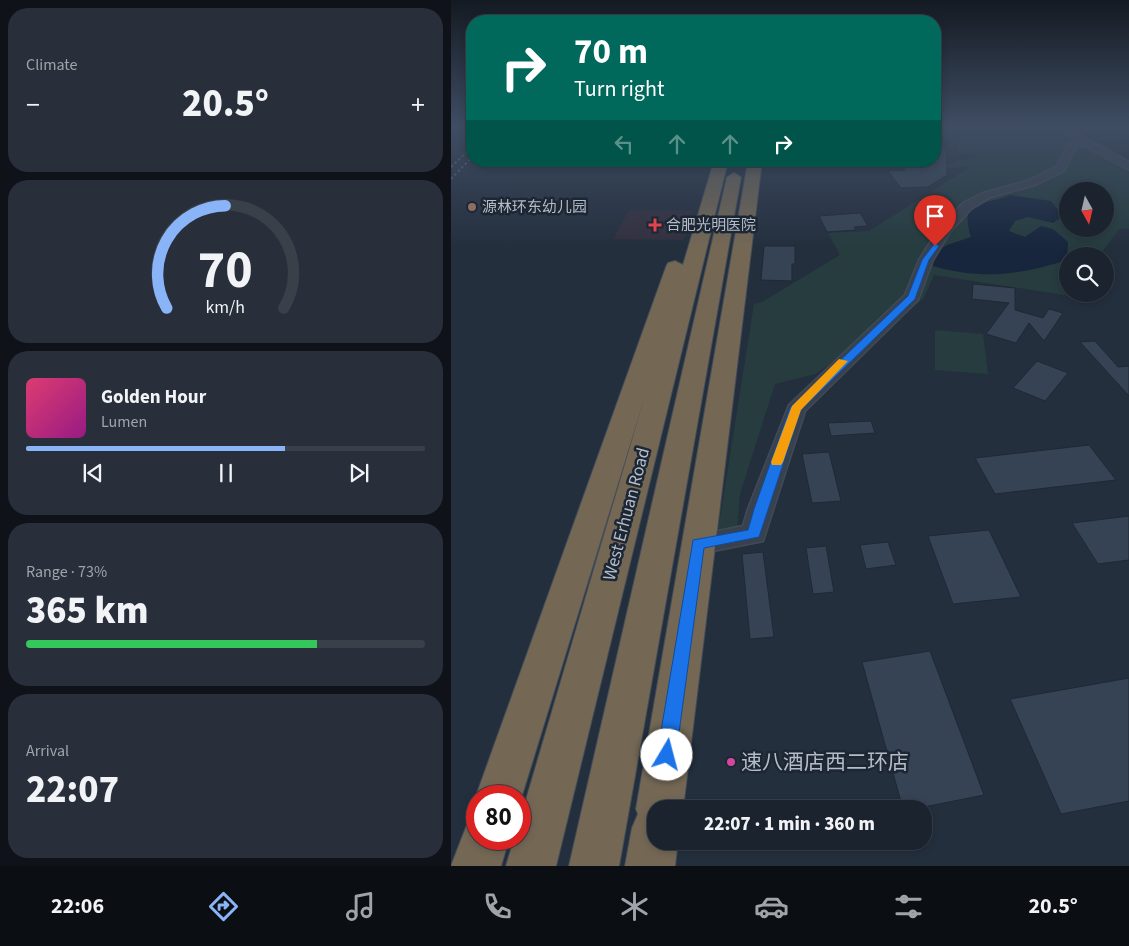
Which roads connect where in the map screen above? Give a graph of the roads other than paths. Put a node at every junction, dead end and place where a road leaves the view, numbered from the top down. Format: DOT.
graph roads {
  1 [pos="1062,166"];
  2 [pos="708,167"];
  3 [pos="719,167"];
  4 [pos="736,167"];
  5 [pos="754,167"];
  6 [pos="698,544"];
  7 [pos="503,785"];
  8 [pos="660,800"];
  9 [pos="481,850"];
  10 [pos="653,850"];
  11 [pos="476,866"];
  12 [pos="531,866"];
  13 [pos="594,866"];
  14 [pos="651,866"];
  1 -- 6 [label="street"];
  2 -- 7 [label="highway, West Erhuan Road"];
  3 -- 12 [label="highway, West Erhuan Road"];
  4 -- 13 [label="highway, West Erhuan Road"];
  5 -- 6 [label="highway"];
  6 -- 8 [label="highway"];
  9 -- 11 [label="highway"];
  10 -- 14 [label="highway"];
}
